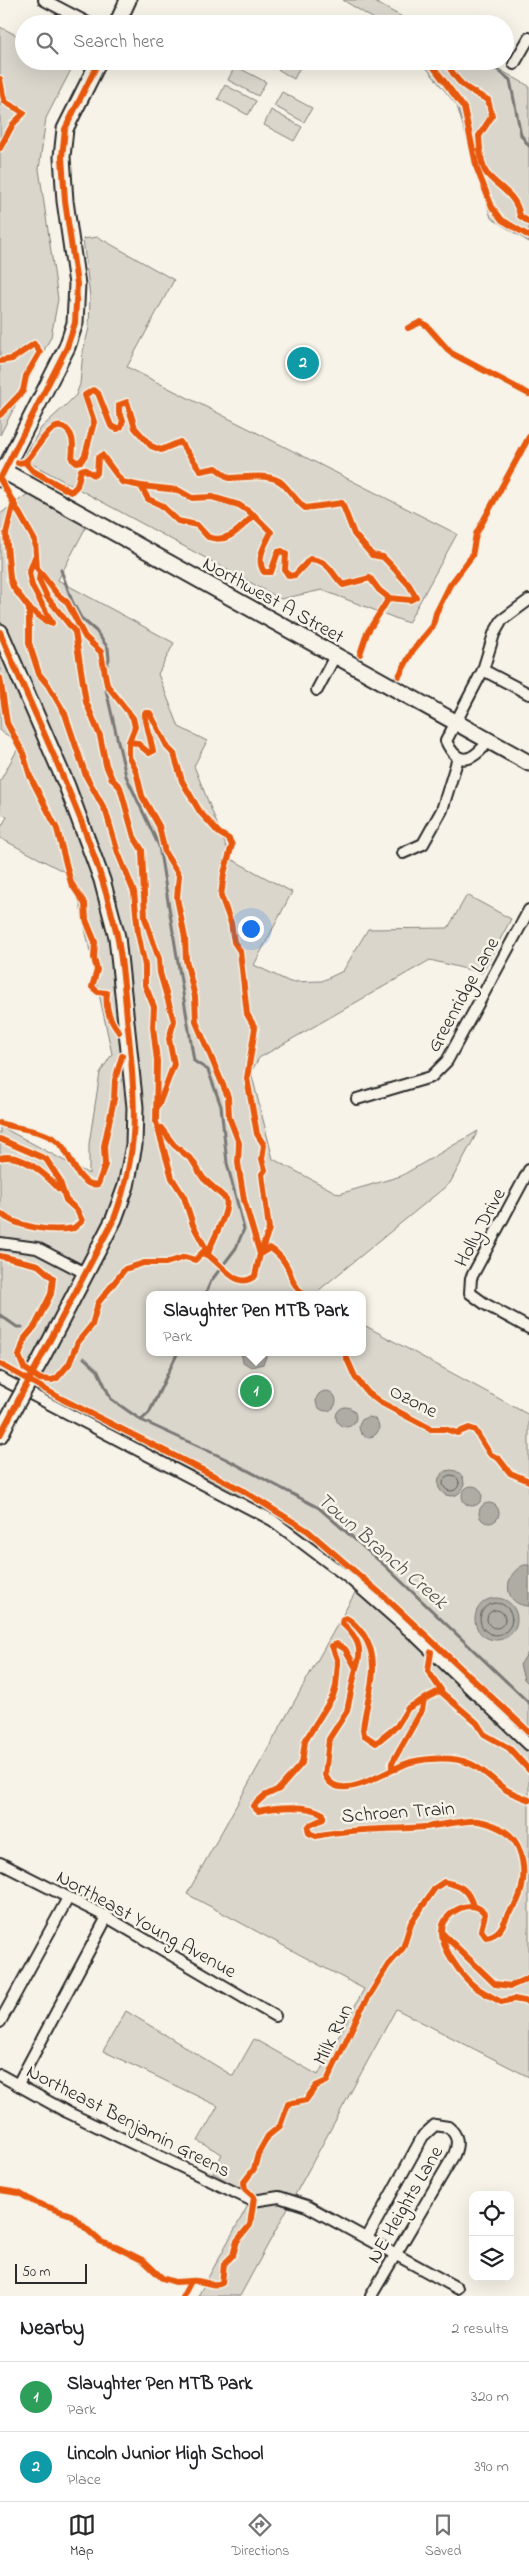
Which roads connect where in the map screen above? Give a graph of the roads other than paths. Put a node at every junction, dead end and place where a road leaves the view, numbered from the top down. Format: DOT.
graph roads {
  1 [pos="44,0"];
  2 [pos="128,0"];
  3 [pos="73,15"];
  4 [pos="122,15"];
  5 [pos="529,38"];
  6 [pos="514,64"];
  7 [pos="94,70"];
  8 [pos="1,473"];
  9 [pos="529,600"];
  10 [pos="0,632"];
  11 [pos="335,656"];
  12 [pos="483,670"];
  13 [pos="317,690"];
  14 [pos="529,694"];
  15 [pos="454,722"];
  16 [pos="489,741"];
  17 [pos="458,758"];
  18 [pos="529,763"];
  19 [pos="403,853"];
  20 [pos="529,910"];
  21 [pos="357,1099"];
  22 [pos="529,1170"];
  23 [pos="0,1243"];
  24 [pos="87,1274"];
  25 [pos="529,1328"];
  26 [pos="0,1378"];
  27 [pos="0,1435"];
  28 [pos="529,1745"];
  29 [pos="0,1863"];
  30 [pos="68,1898"];
  31 [pos="107,1917"];
  32 [pos="275,2016"];
  33 [pos="0,2022"];
  34 [pos="0,2074"];
  35 [pos="18,2084"];
  36 [pos="367,2238"];
  37 [pos="395,2252"];
  38 [pos="458,2288"];
  39 [pos="371,2296"];
  1 -- 3 [label="street"];
  2 -- 4 [label="street"];
  5 -- 6 [label="street"];
  7 -- 8 [label="street"];
  8 -- 11 [label="street, Northwest A Street"];
  9 -- 12 [label="street"];
  10 -- 24 [label="street"];
  11 -- 13 [label="street"];
  11 -- 15 [label="street, Northwest A Street"];
  12 -- 14 [label="street"];
  12 -- 15 [label="street"];
  15 -- 16 [label="street, Northwest A Street"];
  15 -- 17 [label="street"];
  16 -- 17 [label="street"];
  16 -- 18 [label="street, Northwest A Street"];
  17 -- 19 [label="street"];
  20 -- 21 [label="street, Greenridge Lane"];
  22 -- 25 [label="street, Holly Drive"];
  23 -- 24 [label="street"];
  24 -- 27 [label="street, bridge"];
  26 -- 28 [label="street"];
  29 -- 30 [label="street, Northeast Young Avenue"];
  30 -- 31 [label="street, Northeast Young Avenue"];
  30 -- 33 [label="street"];
  31 -- 32 [label="street, Northeast Young Avenue"];
  31 -- 35 [label="street"];
  34 -- 35 [label="street, Northeast Benjamin Greens"];
  35 -- 36 [label="street, Northeast Benjamin Greens"];
  36 -- 37 [label="street, Northeast Benjamin Greens"];
  36 -- 37 [label="street, NE Heights Lane"];
  37 -- 38 [label="street, Northeast Benjamin Greens"];
  37 -- 39 [label="street, NE Heights Lane"];
}
